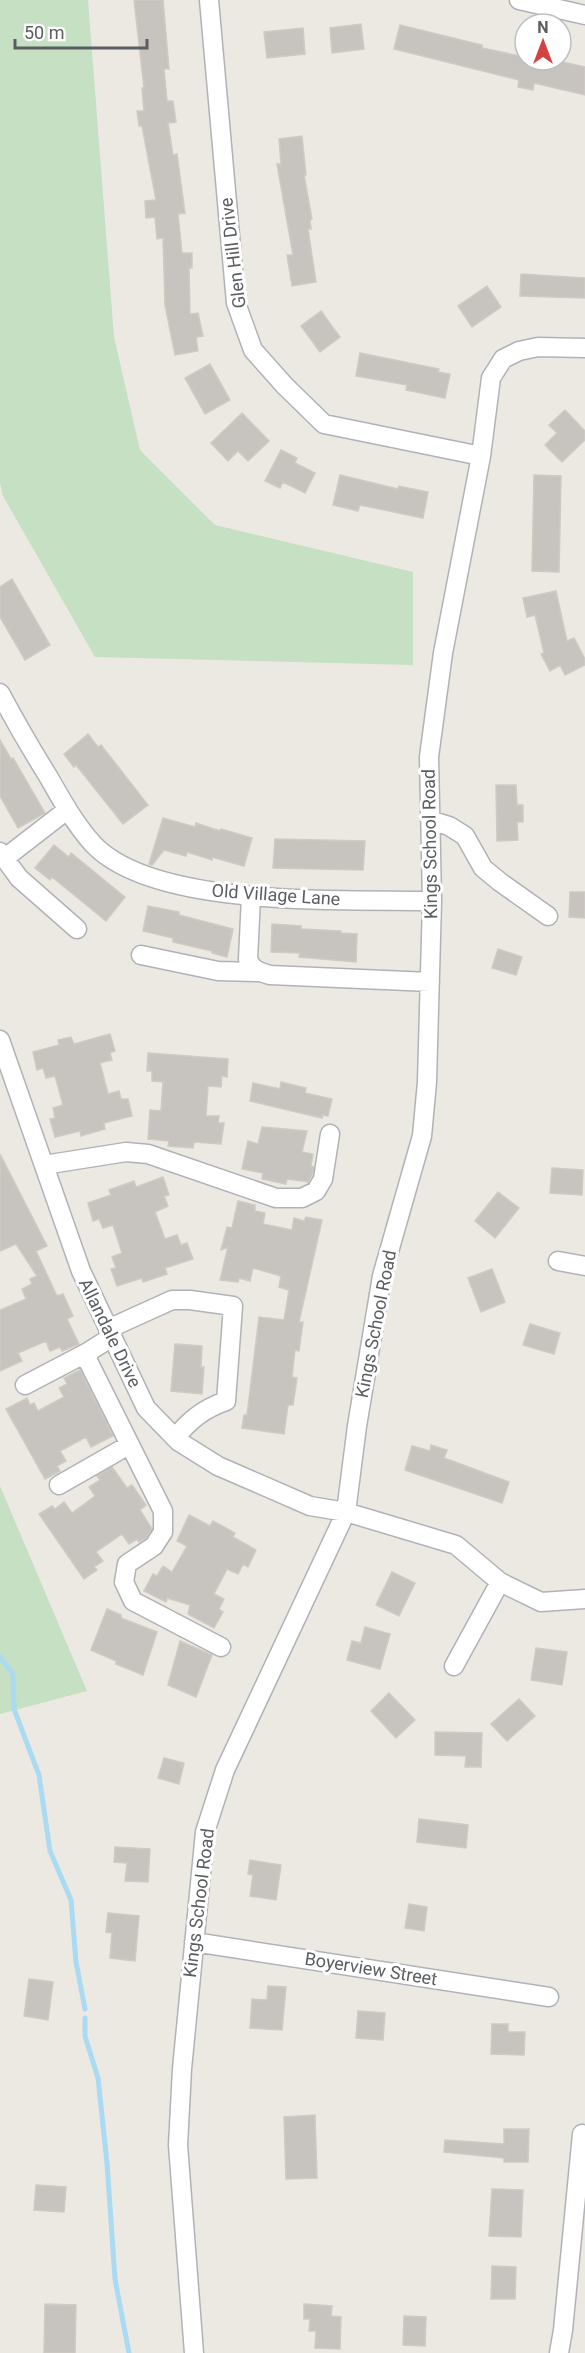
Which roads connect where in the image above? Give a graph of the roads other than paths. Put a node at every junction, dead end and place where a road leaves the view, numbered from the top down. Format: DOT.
graph roads {
  1 [pos="209,0"];
  2 [pos="519,0"];
  3 [pos="585,15"];
  4 [pos="585,348"];
  5 [pos="481,456"];
  6 [pos="0,693"];
  7 [pos="68,810"];
  8 [pos="430,820"];
  9 [pos="2,855"];
  10 [pos="250,897"];
  11 [pos="432,902"];
  12 [pos="548,916"];
  13 [pos="77,928"];
  14 [pos="141,955"];
  15 [pos="258,972"];
  16 [pos="430,982"];
  17 [pos="0,1040"];
  18 [pos="6,1076"];
  19 [pos="330,1134"];
  20 [pos="44,1165"];
  21 [pos="558,1261"];
  22 [pos="585,1266"];
  23 [pos="110,1333"];
  24 [pos="88,1352"];
  25 [pos="25,1384"];
  26 [pos="175,1438"];
  27 [pos="129,1445"];
  28 [pos="59,1485"];
  29 [pos="346,1512"];
  30 [pos="500,1582"];
  31 [pos="585,1599"];
  32 [pos="222,1647"];
  33 [pos="454,1666"];
  34 [pos="194,1942"];
  35 [pos="549,1997"];
  36 [pos="582,2134"];
  37 [pos="194,2353"];
  38 [pos="559,2353"];
  1 -- 5 [label="street, Glen Hill Drive"];
  2 -- 3 [label="street"];
  4 -- 5 [label="street, Kings School Road"];
  5 -- 8 [label="street, Kings School Road"];
  6 -- 7 [label="street, Old Village Lane"];
  7 -- 9 [label="street"];
  7 -- 10 [label="street, Old Village Lane"];
  8 -- 11 [label="street, Kings School Road"];
  8 -- 12 [label="street"];
  9 -- 13 [label="street"];
  10 -- 11 [label="street, Old Village Lane"];
  10 -- 15 [label="street"];
  11 -- 16 [label="street, Kings School Road"];
  14 -- 15 [label="street"];
  15 -- 16 [label="street"];
  16 -- 29 [label="street, Kings School Road"];
  17 -- 18 [label="street, Allandale Drive"];
  18 -- 20 [label="street, Allandale Drive"];
  19 -- 20 [label="street"];
  20 -- 23 [label="street, Allandale Drive"];
  21 -- 22 [label="street"];
  23 -- 24 [label="street"];
  23 -- 26 [label="street, Allandale Drive"];
  23 -- 26 [label="street"];
  24 -- 25 [label="street"];
  24 -- 27 [label="street"];
  26 -- 29 [label="street, Allandale Drive"];
  27 -- 28 [label="street"];
  27 -- 32 [label="street"];
  29 -- 30 [label="street, Allandale Drive"];
  29 -- 34 [label="street, Kings School Road"];
  30 -- 31 [label="street, Allandale Drive"];
  30 -- 33 [label="street"];
  34 -- 35 [label="street, Boyerview Street"];
  34 -- 37 [label="street, Kings School Road"];
  36 -- 38 [label="street"];
}
